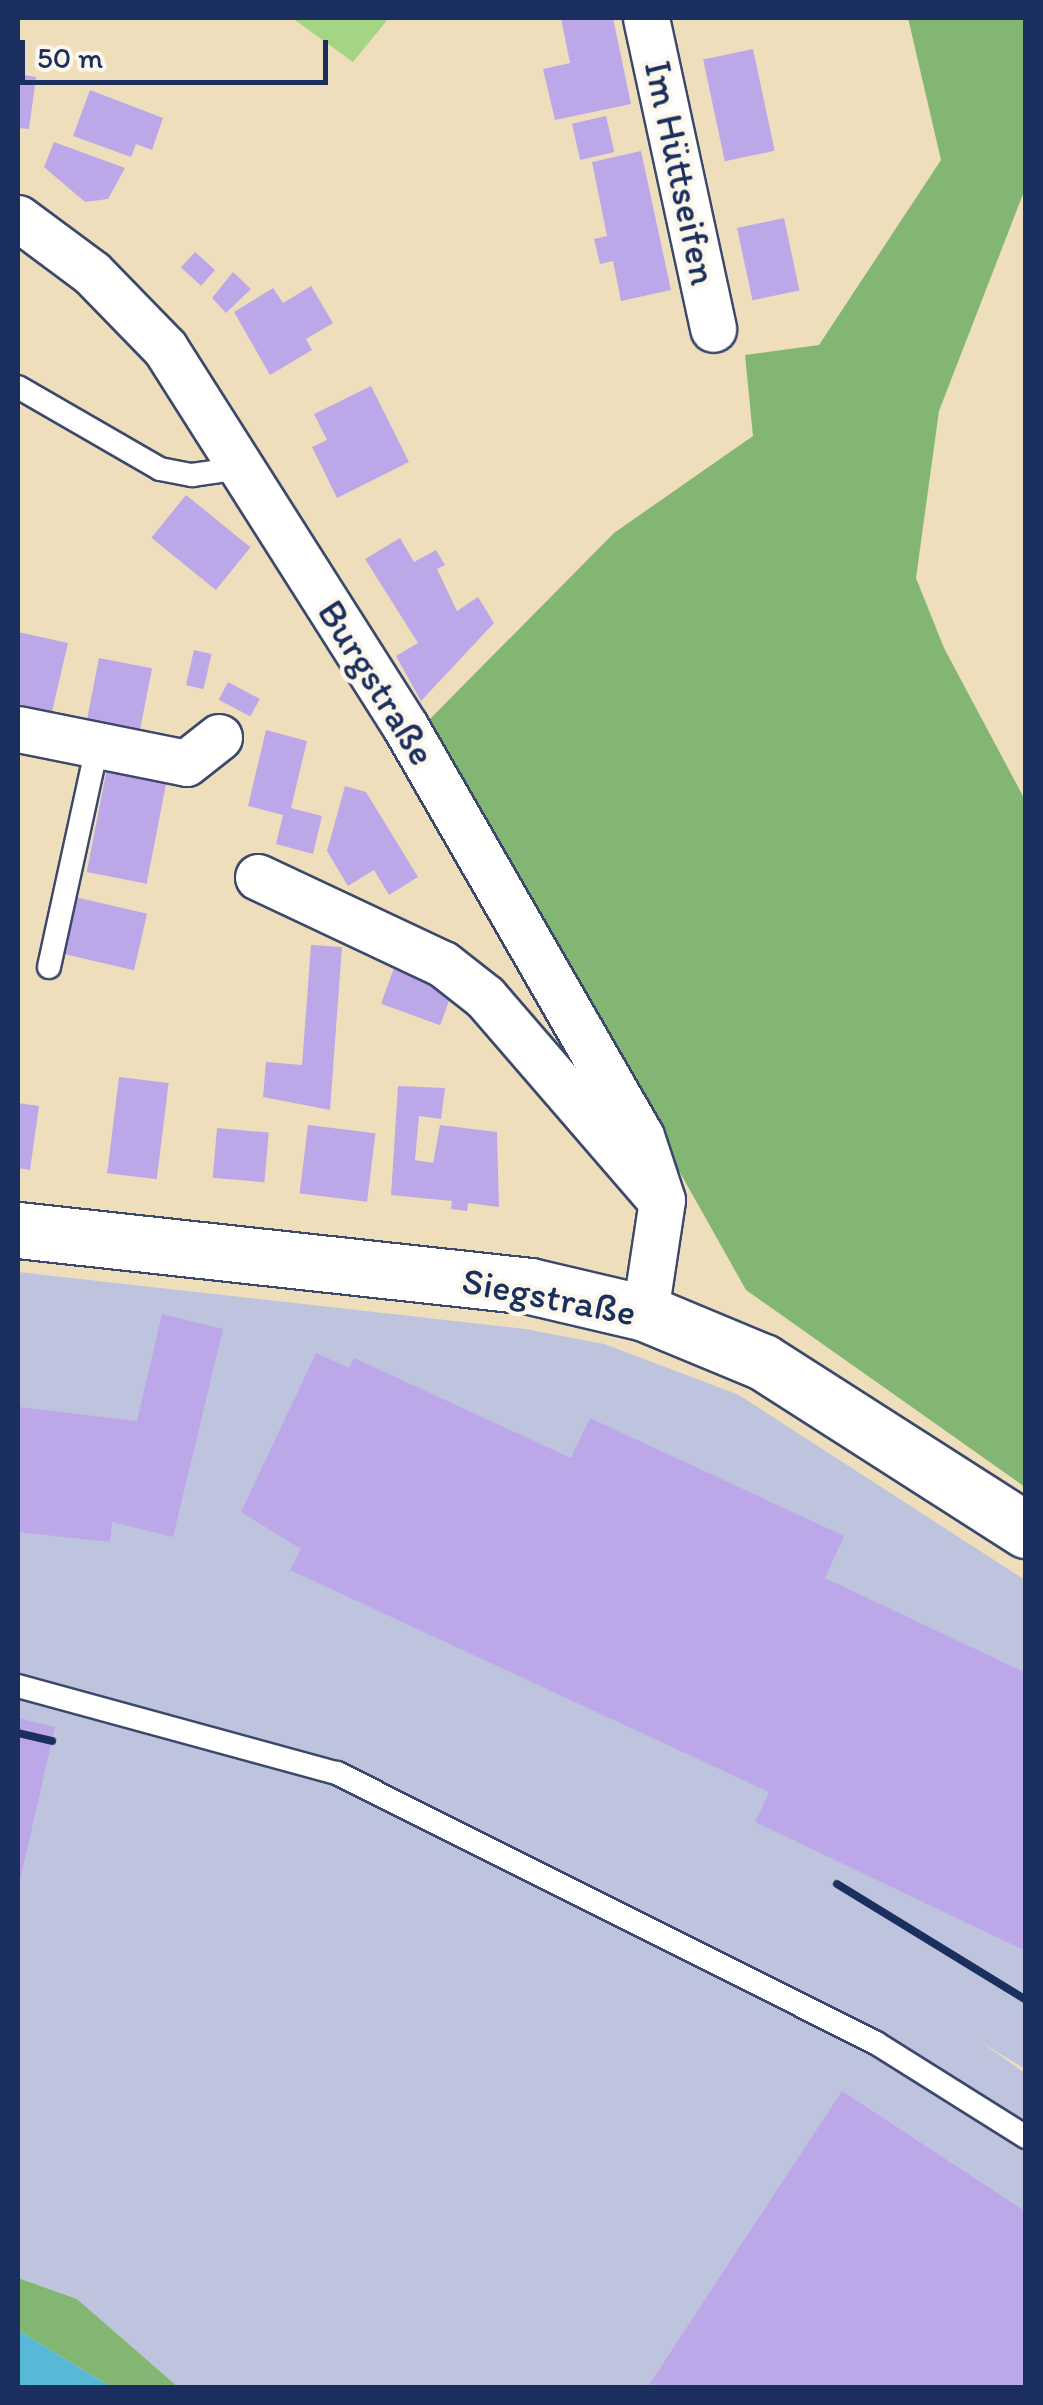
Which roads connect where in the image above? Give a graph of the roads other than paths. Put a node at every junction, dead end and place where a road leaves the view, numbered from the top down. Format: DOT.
graph roads {
  1 [pos="646,18"];
  2 [pos="18,218"];
  3 [pos="713,328"];
  4 [pos="18,387"];
  5 [pos="240,468"];
  6 [pos="18,730"];
  7 [pos="218,736"];
  8 [pos="97,746"];
  9 [pos="258,877"];
  10 [pos="48,966"];
  11 [pos="662,1200"];
  12 [pos="18,1230"];
  13 [pos="645,1314"];
  14 [pos="1026,1530"];
  15 [pos="18,1686"];
  16 [pos="1026,2136"];
  1 -- 3 [label="street, Im Hüttseifen"];
  2 -- 5 [label="street, Burgstraße"];
  4 -- 5 [label="lane"];
  5 -- 11 [label="street, Burgstraße"];
  6 -- 8 [label="street"];
  7 -- 8 [label="street"];
  8 -- 10 [label="lane"];
  9 -- 11 [label="street"];
  11 -- 13 [label="street, Burgstraße"];
  12 -- 13 [label="street, Siegstraße"];
  13 -- 14 [label="street, Siegstraße"];
  15 -- 16 [label="lane"];
}
